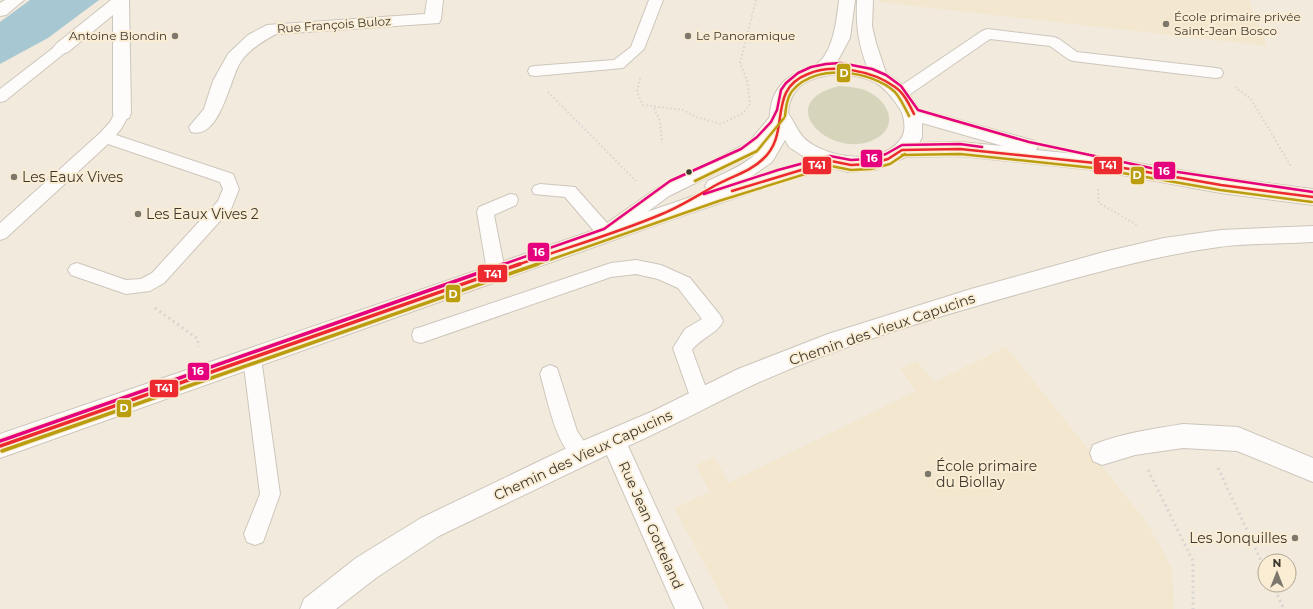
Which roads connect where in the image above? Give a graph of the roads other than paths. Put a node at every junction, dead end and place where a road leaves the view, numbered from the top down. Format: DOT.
graph roads {
  1 [pos="16,0"];
  2 [pos="120,0"];
  3 [pos="435,0"];
  4 [pos="656,0"];
  5 [pos="846,0"];
  6 [pos="865,0"];
  7 [pos="0,11"];
  8 [pos="62,48"];
  9 [pos="821,70"];
  10 [pos="535,71"];
  11 [pos="1216,73"];
  12 [pos="879,77"];
  13 [pos="901,93"];
  14 [pos="0,97"];
  15 [pos="122,113"];
  16 [pos="914,114"];
  17 [pos="780,115"];
  18 [pos="198,127"];
  19 [pos="105,137"];
  20 [pos="902,150"];
  21 [pos="831,161"];
  22 [pos="1095,163"];
  23 [pos="540,190"];
  24 [pos="1312,197"];
  25 [pos="510,200"];
  26 [pos="658,207"];
  27 [pos="0,233"];
  28 [pos="606,233"];
  29 [pos="1313,234"];
  30 [pos="77,270"];
  31 [pos="496,272"];
  32 [pos="421,335"];
  33 [pos="252,358"];
  34 [pos="550,374"];
  35 [pos="700,399"];
  36 [pos="613,441"];
  37 [pos="0,446"];
  38 [pos="582,453"];
  39 [pos="1102,453"];
  40 [pos="1313,470"];
  41 [pos="255,534"];
  42 [pos="314,609"];
  43 [pos="688,609"];
  1 -- 7 [label="main road"];
  2 -- 8 [label="main road"];
  2 -- 15 [label="main road"];
  3 -- 18 [label="main road, Rue François Buloz"];
  4 -- 10 [label="lane"];
  5 -- 9 [label="main road"];
  6 -- 12 [label="main road"];
  8 -- 14 [label="lane"];
  9 -- 12 [label="main road"];
  9 -- 17 [label="main road"];
  11 -- 13 [label="lane"];
  12 -- 13 [label="main road"];
  13 -- 16 [label="main road"];
  15 -- 19 [label="lane"];
  16 -- 20 [label="main road"];
  16 -- 22 [label="main road"];
  17 -- 21 [label="main road"];
  17 -- 26 [label="main road"];
  19 -- 27 [label="lane"];
  19 -- 30 [label="lane"];
  20 -- 21 [label="main road"];
  20 -- 22 [label="main road"];
  21 -- 26 [label="main road"];
  22 -- 24 [label="main road"];
  23 -- 28 [label="lane"];
  25 -- 31 [label="lane"];
  26 -- 28 [label="main road"];
  28 -- 31 [label="main road"];
  29 -- 35 [label="main road, Chemin des Vieux Capucins"];
  31 -- 33 [label="main road"];
  32 -- 35 [label="lane"];
  33 -- 37 [label="main road"];
  33 -- 41 [label="lane"];
  34 -- 38 [label="lane"];
  35 -- 36 [label="main road, Chemin des Vieux Capucins"];
  36 -- 38 [label="main road, Chemin des Vieux Capucins"];
  36 -- 43 [label="main road, Rue Jean Gotteland"];
  38 -- 42 [label="main road, Chemin des Vieux Capucins"];
  39 -- 40 [label="main road"];
}
